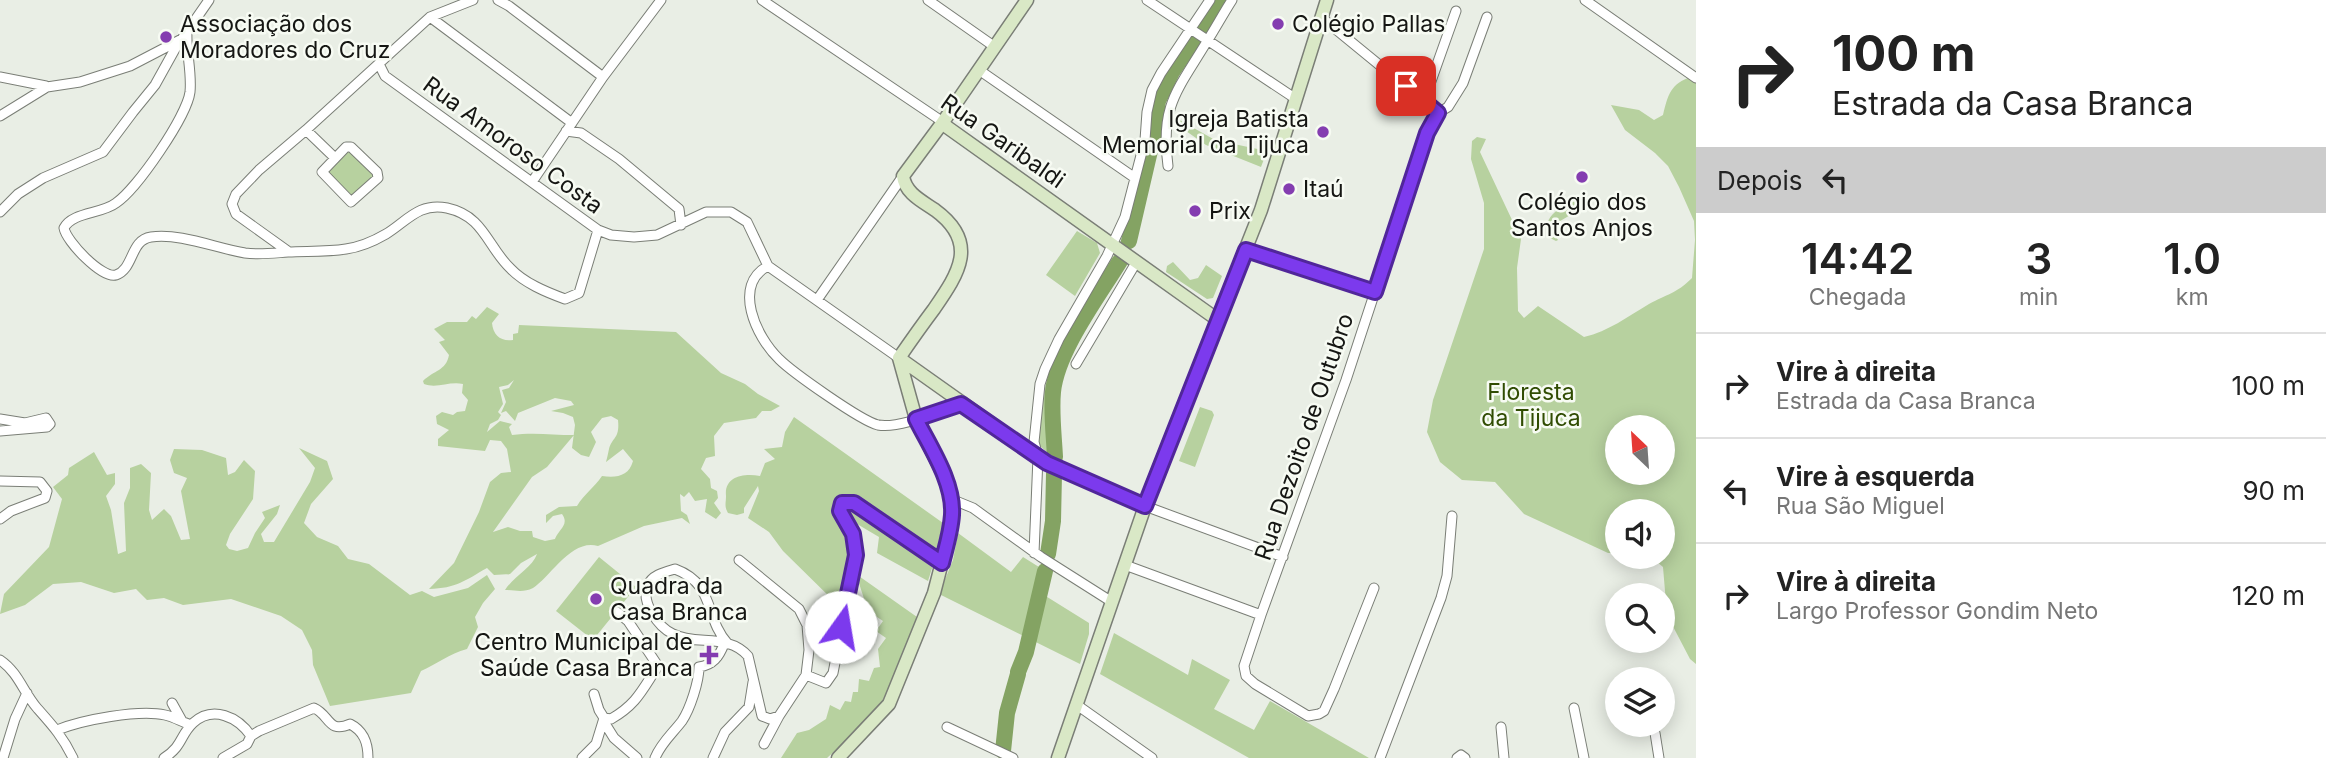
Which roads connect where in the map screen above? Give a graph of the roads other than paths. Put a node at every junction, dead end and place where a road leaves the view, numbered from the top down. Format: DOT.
graph roads {
  1 [pos="209,0"];
  2 [pos="473,0"];
  3 [pos="498,0"];
  4 [pos="661,0"];
  5 [pos="762,0"];
  6 [pos="928,0"];
  7 [pos="1027,0"];
  8 [pos="1147,0"];
  9 [pos="1210,0"];
  10 [pos="1232,0"];
  11 [pos="1327,0"];
  12 [pos="1585,0"];
  13 [pos="1456,11"];
  14 [pos="430,17"];
  15 [pos="1487,17"];
  16 [pos="1322,18"];
  17 [pos="1191,29"];
  18 [pos="184,36"];
  19 [pos="1205,39"];
  20 [pos="995,47"];
  21 [pos="379,64"];
  22 [pos="979,70"];
  23 [pos="0,77"];
  24 [pos="603,77"];
  25 [pos="1696,78"];
  26 [pos="47,86"];
  27 [pos="1296,99"];
  28 [pos="1424,101"];
  29 [pos="1438,113"];
  30 [pos="0,116"];
  31 [pos="943,122"];
  32 [pos="572,123"];
  33 [pos="306,130"];
  34 [pos="566,131"];
  35 [pos="335,158"];
  36 [pos="1168,166"];
  37 [pos="903,176"];
  38 [pos="1135,178"];
  39 [pos="532,182"];
  40 [pos="0,212"];
  41 [pos="681,225"];
  42 [pos="598,230"];
  43 [pos="1246,250"];
  44 [pos="289,252"];
  45 [pos="1125,253"];
  46 [pos="768,266"];
  47 [pos="1375,292"];
  48 [pos="817,300"];
  49 [pos="1218,320"];
  50 [pos="899,358"];
  51 [pos="1076,364"];
  52 [pos="961,404"];
  53 [pos="0,419"];
  54 [pos="916,419"];
  55 [pos="0,431"];
  56 [pos="1043,460"];
  57 [pos="0,481"];
  58 [pos="951,499"];
  59 [pos="1145,506"];
  60 [pos="1452,516"];
  61 [pos="0,519"];
  62 [pos="1037,555"];
  63 [pos="1283,557"];
  64 [pos="739,560"];
  65 [pos="942,563"];
  66 [pos="1125,565"];
  67 [pos="1374,588"];
  68 [pos="1112,602"];
  69 [pos="617,612"];
  70 [pos="1261,615"];
  71 [pos="726,644"];
  72 [pos="0,661"];
  73 [pos="806,675"];
  74 [pos="755,677"];
  75 [pos="27,693"];
  76 [pos="594,694"];
  77 [pos="172,703"];
  78 [pos="1077,705"];
  79 [pos="1574,708"];
  80 [pos="779,716"];
  81 [pos="604,720"];
  82 [pos="187,724"];
  83 [pos="947,727"];
  84 [pos="1501,727"];
  85 [pos="57,730"];
  86 [pos="251,736"];
  87 [pos="1656,737"];
  88 [pos="764,744"];
  89 [pos="1006,754"];
  90 [pos="3,758"];
  91 [pos="73,758"];
  92 [pos="164,758"];
  93 [pos="223,758"];
  94 [pos="368,758"];
  95 [pos="582,758"];
  96 [pos="637,758"];
  97 [pos="655,758"];
  98 [pos="713,758"];
  99 [pos="838,758"];
  100 [pos="1058,758"];
  101 [pos="1152,758"];
  102 [pos="1380,758"];
  103 [pos="1457,758"];
  104 [pos="1465,758"];
  105 [pos="1504,758"];
  106 [pos="1584,758"];
  107 [pos="1659,758"];
  1 -- 18 [label="street"];
  2 -- 14 [label="street"];
  3 -- 24 [label="street"];
  4 -- 24 [label="street"];
  5 -- 31 [label="street, Rua Garibaldi"];
  6 -- 20 [label="street"];
  7 -- 20 [label="street"];
  8 -- 17 [label="street"];
  9 -- 17 [label="street"];
  10 -- 19 [label="street"];
  11 -- 16 [label="street"];
  12 -- 25 [label="street"];
  13 -- 28 [label="street"];
  14 -- 21 [label="street"];
  14 -- 32 [label="street"];
  15 -- 29 [label="street, Rua Dezoito de Outubro"];
  16 -- 27 [label="street"];
  16 -- 28 [label="street"];
  17 -- 19 [label="street"];
  17 -- 38 [label="street"];
  18 -- 26 [label="street"];
  18 -- 40 [label="street"];
  18 -- 44 [label="street"];
  19 -- 27 [label="street"];
  19 -- 36 [label="street"];
  20 -- 22 [label="street"];
  21 -- 33 [label="street"];
  21 -- 39 [label="street, Rua Amoroso Costa"];
  22 -- 31 [label="street"];
  22 -- 38 [label="street"];
  23 -- 26 [label="street"];
  24 -- 32 [label="street"];
  26 -- 30 [label="street"];
  27 -- 43 [label="street"];
  28 -- 29 [label="street"];
  29 -- 47 [label="street, Rua Dezoito de Outubro"];
  31 -- 37 [label="street"];
  31 -- 45 [label="street, Rua Garibaldi"];
  32 -- 34 [label="street"];
  33 -- 35 [label="street"];
  33 -- 44 [label="street"];
  34 -- 39 [label="street"];
  34 -- 41 [label="street"];
  35 -- 35 [label="street"];
  37 -- 48 [label="street"];
  37 -- 50 [label="street"];
  38 -- 45 [label="street"];
  39 -- 42 [label="street, Rua Amoroso Costa"];
  41 -- 42 [label="street, Rua Amoroso Costa"];
  41 -- 46 [label="street, Rua Amoroso Costa"];
  42 -- 44 [label="street"];
  43 -- 47 [label="street"];
  43 -- 49 [label="street"];
  45 -- 49 [label="street, Rua Garibaldi"];
  45 -- 51 [label="street"];
  45 -- 56 [label="street"];
  46 -- 48 [label="street"];
  46 -- 54 [label="street"];
  47 -- 63 [label="street, Rua Dezoito de Outubro"];
  48 -- 50 [label="street"];
  49 -- 59 [label="street"];
  50 -- 52 [label="street"];
  50 -- 54 [label="street"];
  52 -- 54 [label="street"];
  52 -- 56 [label="street"];
  53 -- 55 [label="street"];
  54 -- 58 [label="street"];
  56 -- 59 [label="street"];
  56 -- 62 [label="street"];
  57 -- 61 [label="street"];
  58 -- 62 [label="street"];
  58 -- 65 [label="street"];
  59 -- 63 [label="street"];
  59 -- 66 [label="street"];
  60 -- 102 [label="street"];
  62 -- 68 [label="street"];
  63 -- 70 [label="street, Rua Dezoito de Outubro"];
  64 -- 73 [label="street"];
  65 -- 73 [label="street"];
  65 -- 99 [label="street"];
  66 -- 68 [label="street"];
  66 -- 70 [label="street"];
  67 -- 70 [label="street, Rua Dezoito de Outubro"];
  68 -- 78 [label="street"];
  69 -- 81 [label="street"];
  71 -- 71 [label="street"];
  71 -- 74 [label="street"];
  71 -- 97 [label="street"];
  72 -- 75 [label="street"];
  73 -- 80 [label="street"];
  74 -- 80 [label="street"];
  74 -- 98 [label="street"];
  75 -- 85 [label="street"];
  75 -- 90 [label="street"];
  76 -- 81 [label="street"];
  77 -- 82 [label="street"];
  78 -- 100 [label="street"];
  78 -- 101 [label="street"];
  79 -- 106 [label="street"];
  80 -- 88 [label="street"];
  81 -- 95 [label="street"];
  81 -- 96 [label="street"];
  82 -- 85 [label="street"];
  82 -- 86 [label="street"];
  82 -- 92 [label="street"];
  83 -- 89 [label="street"];
  84 -- 105 [label="street"];
  85 -- 91 [label="street"];
  86 -- 93 [label="street"];
  86 -- 94 [label="street"];
  87 -- 107 [label="street"];
  103 -- 104 [label="street"];
}
